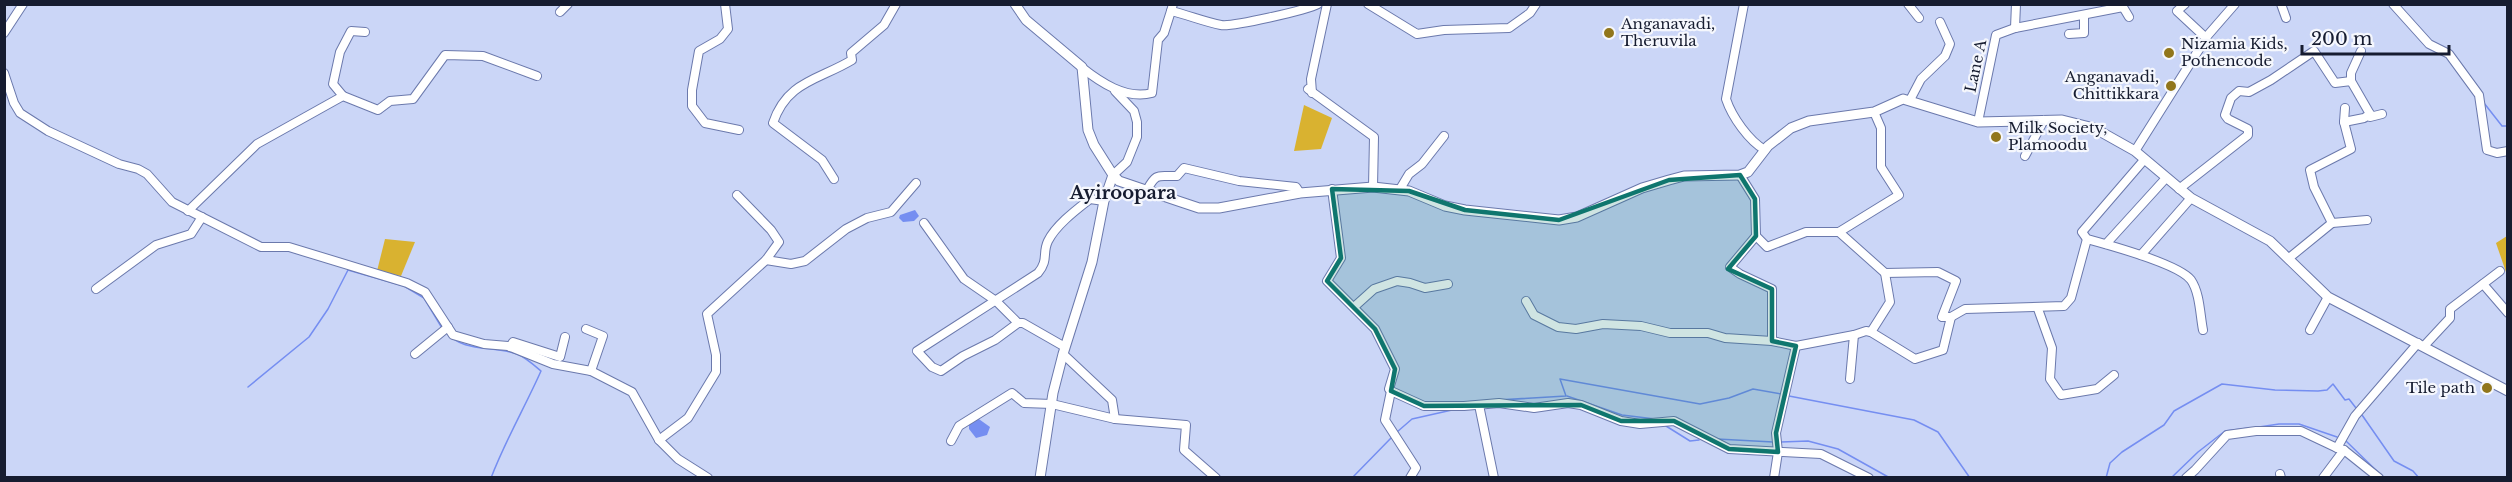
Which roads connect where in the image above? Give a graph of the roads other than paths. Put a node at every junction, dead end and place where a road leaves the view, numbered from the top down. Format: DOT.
graph roads {
  1 [pos="23,4"];
  2 [pos="568,4"];
  3 [pos="725,4"];
  4 [pos="896,4"];
  5 [pos="1015,4"];
  6 [pos="1318,4"];
  7 [pos="1327,4"];
  8 [pos="1368,4"];
  9 [pos="1536,4"];
  10 [pos="1744,4"];
  11 [pos="1908,4"];
  12 [pos="2016,4"];
  13 [pos="2185,4"];
  14 [pos="2235,4"];
  15 [pos="2281,4"];
  16 [pos="2393,4"];
  17 [pos="2122,6"];
  18 [pos="1172,8"];
  19 [pos="560,12"];
  20 [pos="2085,15"];
  21 [pos="2129,17"];
  22 [pos="1919,18"];
  23 [pos="2286,18"];
  24 [pos="1940,22"];
  25 [pos="2015,28"];
  26 [pos="365,32"];
  27 [pos="4,33"];
  28 [pos="2069,34"];
  29 [pos="2206,38"];
  30 [pos="2361,51"];
  31 [pos="1081,67"];
  32 [pos="4,73"];
  33 [pos="537,76"];
  34 [pos="2351,81"];
  35 [pos="1114,89"];
  36 [pos="344,96"];
  37 [pos="1910,100"];
  38 [pos="2345,108"];
  39 [pos="1874,112"];
  40 [pos="2370,114"];
  41 [pos="2382,114"];
  42 [pos="2044,120"];
  43 [pos="1978,122"];
  44 [pos="2344,122"];
  45 [pos="739,130"];
  46 [pos="1444,136"];
  47 [pos="1765,150"];
  48 [pos="2135,151"];
  49 [pos="2508,151"];
  50 [pos="2025,156"];
  51 [pos="2144,160"];
  52 [pos="1113,175"];
  53 [pos="1740,175"];
  54 [pos="2166,178"];
  55 [pos="834,179"];
  56 [pos="915,183"];
  57 [pos="1373,187"];
  58 [pos="1332,189"];
  59 [pos="1400,189"];
  60 [pos="2179,189"];
  61 [pos="1147,190"];
  62 [pos="1300,193"];
  63 [pos="737,195"];
  64 [pos="2191,198"];
  65 [pos="1104,201"];
  66 [pos="188,211"];
  67 [pos="202,217"];
  68 [pos="2367,220"];
  69 [pos="924,223"];
  70 [pos="2332,223"];
  71 [pos="1839,232"];
  72 [pos="1756,236"];
  73 [pos="2087,239"];
  74 [pos="2106,244"];
  75 [pos="2141,255"];
  76 [pos="2289,258"];
  77 [pos="766,260"];
  78 [pos="2500,271"];
  79 [pos="1885,273"];
  80 [pos="1448,284"];
  81 [pos="2483,284"];
  82 [pos="96,289"];
  83 [pos="2328,297"];
  84 [pos="996,301"];
  85 [pos="1526,301"];
  86 [pos="1354,307"];
  87 [pos="2038,309"];
  88 [pos="2508,313"];
  89 [pos="1951,317"];
  90 [pos="1018,323"];
  91 [pos="448,327"];
  92 [pos="586,329"];
  93 [pos="2204,330"];
  94 [pos="2310,330"];
  95 [pos="1871,332"];
  96 [pos="1854,335"];
  97 [pos="565,336"];
  98 [pos="1772,341"];
  99 [pos="2421,345"];
  100 [pos="1796,346"];
  101 [pos="510,347"];
  102 [pos="1064,350"];
  103 [pos="415,354"];
  104 [pos="591,370"];
  105 [pos="2114,375"];
  106 [pos="1850,379"];
  107 [pos="1391,391"];
  108 [pos="2508,391"];
  109 [pos="1052,404"];
  110 [pos="1479,405"];
  111 [pos="1115,419"];
  112 [pos="659,440"];
  113 [pos="951,441"];
  114 [pos="2340,449"];
  115 [pos="1778,452"];
  116 [pos="708,477"];
  117 [pos="1040,477"];
  118 [pos="1216,477"];
  119 [pos="1410,477"];
  120 [pos="1494,477"];
  121 [pos="1774,477"];
  122 [pos="1869,477"];
  123 [pos="2186,477"];
  124 [pos="2323,477"];
  125 [pos="2379,477"];
  1 -- 27 [label="street"];
  2 -- 19 [label="street"];
  3 -- 45 [label="street"];
  4 -- 55 [label="street"];
  5 -- 31 [label="main road"];
  6 -- 18 [label="street"];
  7 -- 57 [label="street"];
  8 -- 9 [label="street"];
  10 -- 47 [label="street"];
  11 -- 22 [label="street"];
  12 -- 25 [label="street"];
  13 -- 29 [label="street"];
  14 -- 29 [label="street"];
  15 -- 23 [label="street"];
  16 -- 49 [label="street"];
  17 -- 20 [label="street, Lane A"];
  17 -- 21 [label="street"];
  18 -- 35 [label="street"];
  20 -- 25 [label="street, Lane A"];
  20 -- 28 [label="street"];
  24 -- 37 [label="street"];
  25 -- 43 [label="street, Lane A"];
  26 -- 36 [label="street"];
  29 -- 48 [label="street"];
  30 -- 34 [label="street"];
  31 -- 35 [label="street"];
  31 -- 52 [label="main road"];
  32 -- 66 [label="street"];
  33 -- 36 [label="street"];
  34 -- 40 [label="street"];
  34 -- 60 [label="street"];
  35 -- 52 [label="street"];
  36 -- 66 [label="street"];
  37 -- 39 [label="main road"];
  37 -- 43 [label="main road"];
  38 -- 44 [label="street"];
  39 -- 47 [label="main road"];
  39 -- 71 [label="street"];
  40 -- 41 [label="street"];
  40 -- 44 [label="street"];
  42 -- 43 [label="main road"];
  42 -- 48 [label="main road"];
  42 -- 50 [label="street"];
  44 -- 70 [label="street"];
  46 -- 59 [label="street"];
  47 -- 53 [label="main road"];
  48 -- 51 [label="main road"];
  51 -- 54 [label="main road"];
  51 -- 73 [label="street"];
  52 -- 61 [label="main road"];
  52 -- 65 [label="main road"];
  53 -- 59 [label="main road"];
  53 -- 72 [label="street"];
  54 -- 60 [label="main road"];
  54 -- 74 [label="street"];
  56 -- 77 [label="street"];
  57 -- 58 [label="main road"];
  57 -- 59 [label="main road"];
  58 -- 62 [label="main road"];
  58 -- 86 [label="street"];
  60 -- 64 [label="main road"];
  61 -- 62 [label="main road"];
  61 -- 62 [label="street"];
  63 -- 77 [label="street"];
  64 -- 75 [label="street"];
  64 -- 76 [label="main road"];
  65 -- 84 [label="street"];
  65 -- 102 [label="main road"];
  66 -- 67 [label="street"];
  67 -- 82 [label="street"];
  67 -- 91 [label="street"];
  68 -- 70 [label="street"];
  69 -- 84 [label="street"];
  70 -- 76 [label="street"];
  71 -- 72 [label="street"];
  71 -- 79 [label="street"];
  72 -- 98 [label="street"];
  73 -- 74 [label="street"];
  73 -- 87 [label="street"];
  74 -- 75 [label="street"];
  75 -- 93 [label="street"];
  76 -- 83 [label="main road"];
  77 -- 112 [label="street"];
  78 -- 81 [label="street"];
  79 -- 89 [label="street"];
  79 -- 95 [label="street"];
  80 -- 86 [label="street"];
  81 -- 88 [label="street"];
  81 -- 99 [label="street"];
  83 -- 94 [label="street"];
  83 -- 99 [label="main road"];
  84 -- 90 [label="street"];
  84 -- 90 [label="street"];
  85 -- 98 [label="street"];
  86 -- 107 [label="street"];
  87 -- 89 [label="street"];
  87 -- 105 [label="street"];
  89 -- 95 [label="street"];
  90 -- 102 [label="street"];
  91 -- 101 [label="street"];
  91 -- 103 [label="street"];
  92 -- 104 [label="street"];
  95 -- 96 [label="street"];
  96 -- 100 [label="street"];
  96 -- 106 [label="street"];
  97 -- 101 [label="street"];
  98 -- 100 [label="street"];
  99 -- 108 [label="main road"];
  99 -- 114 [label="street"];
  100 -- 115 [label="street"];
  101 -- 104 [label="street"];
  102 -- 109 [label="main road"];
  102 -- 111 [label="street"];
  104 -- 112 [label="street"];
  107 -- 110 [label="street"];
  107 -- 119 [label="street"];
  109 -- 111 [label="street"];
  109 -- 113 [label="street"];
  109 -- 117 [label="main road"];
  110 -- 115 [label="street"];
  110 -- 120 [label="street"];
  111 -- 118 [label="street"];
  112 -- 116 [label="street"];
  114 -- 123 [label="street"];
  114 -- 124 [label="street"];
  114 -- 125 [label="street"];
  115 -- 121 [label="street"];
  115 -- 122 [label="street"];
}
